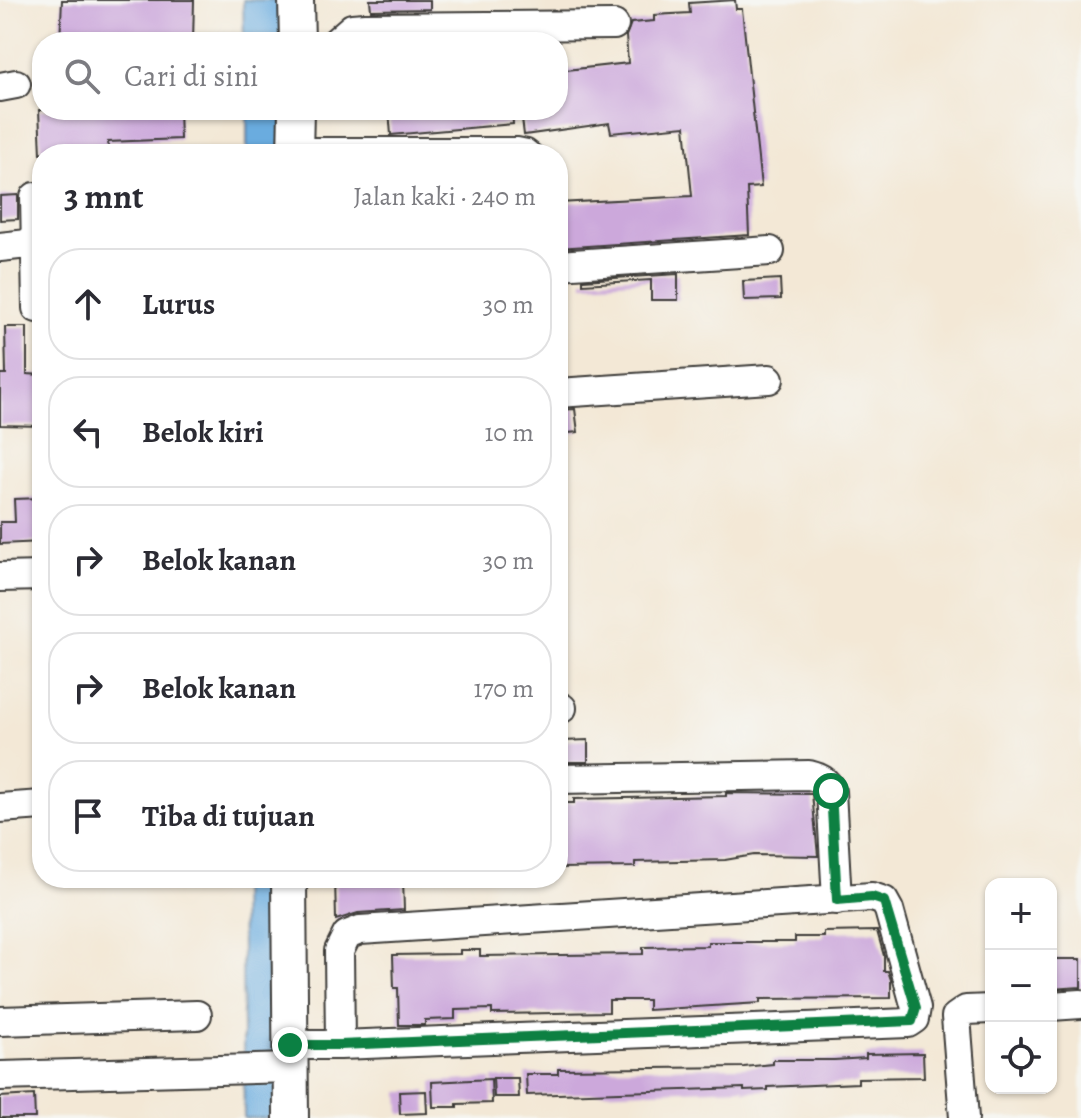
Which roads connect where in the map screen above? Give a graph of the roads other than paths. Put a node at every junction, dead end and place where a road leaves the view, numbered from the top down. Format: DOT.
graph roads {
  1 [pos="296,0"];
  2 [pos="614,25"];
  3 [pos="297,32"];
  4 [pos="347,32"];
  5 [pos="296,120"];
  6 [pos="295,144"];
  7 [pos="32,244"];
  8 [pos="0,247"];
  9 [pos="770,251"];
  10 [pos="568,264"];
  11 [pos="769,379"];
  12 [pos="568,392"];
  13 [pos="32,576"];
  14 [pos="0,577"];
  15 [pos="568,779"];
  16 [pos="32,806"];
  17 [pos="0,808"];
  18 [pos="289,888"];
  19 [pos="837,900"];
  20 [pos="1081,1004"];
  21 [pos="1057,1006"];
  22 [pos="985,1009"];
  23 [pos="197,1015"];
  24 [pos="0,1021"];
  25 [pos="340,1045"];
  26 [pos="288,1060"];
  27 [pos="0,1076"];
  28 [pos="291,1118"];
  29 [pos="964,1118"];
  1 -- 3 [label="street"];
  2 -- 4 [label="street"];
  5 -- 6 [label="street"];
  7 -- 8 [label="street"];
  9 -- 10 [label="street"];
  11 -- 12 [label="street"];
  13 -- 14 [label="street"];
  15 -- 19 [label="street"];
  16 -- 17 [label="street"];
  18 -- 26 [label="street"];
  19 -- 25 [label="street"];
  19 -- 25 [label="street"];
  20 -- 21 [label="street"];
  22 -- 29 [label="street"];
  23 -- 24 [label="street"];
  25 -- 26 [label="street"];
  26 -- 27 [label="street"];
  26 -- 28 [label="street"];
}
